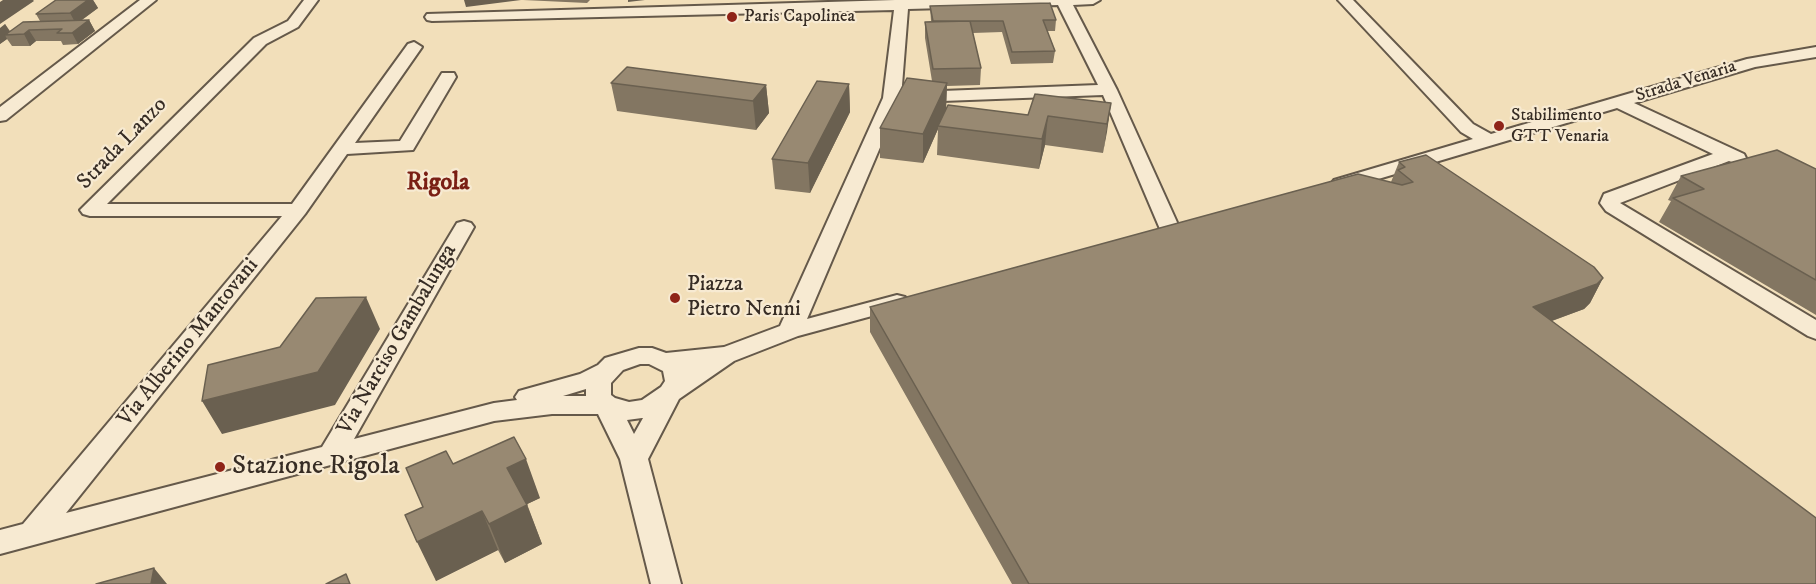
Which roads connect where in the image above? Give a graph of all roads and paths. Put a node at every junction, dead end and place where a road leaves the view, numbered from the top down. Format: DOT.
graph roads {
  1 [pos="149,0"];
  2 [pos="311,0"];
  3 [pos="444,0"];
  4 [pos="1093,0"];
  5 [pos="1345,0"];
  6 [pos="1063,1"];
  7 [pos="902,2"];
  8 [pos="764,3"];
  9 [pos="601,6"];
  10 [pos="112,28"];
  11 [pos="90,29"];
  12 [pos="414,47"];
  13 [pos="1816,52"];
  14 [pos="448,77"];
  15 [pos="1109,90"];
  16 [pos="892,98"];
  17 [pos="1619,102"];
  18 [pos="2,113"];
  19 [pos="1490,141"];
  20 [pos="341,149"];
  21 [pos="1728,155"];
  22 [pos="1759,166"];
  23 [pos="1324,188"];
  24 [pos="298,210"];
  25 [pos="1192,223"];
  26 [pos="464,227"];
  27 [pos="1170,229"];
  28 [pos="1147,235"];
  29 [pos="916,297"];
  30 [pos="1816,331"];
  31 [pos="790,332"];
  32 [pos="727,355"];
  33 [pos="666,361"];
  34 [pos="605,372"];
  35 [pos="670,393"];
  36 [pos="606,405"];
  37 [pos="494,412"];
  38 [pos="332,453"];
  39 [pos="634,459"];
  40 [pos="33,533"];
  41 [pos="0,542"];
  42 [pos="666,584"];
  1 -- 10 [label="street"];
  2 -- 24 [label="street, Strada Lanzo"];
  3 -- 9 [label="street"];
  4 -- 6 [label="street"];
  5 -- 19 [label="street"];
  6 -- 7 [label="street"];
  6 -- 15 [label="street"];
  7 -- 8 [label="street"];
  7 -- 16 [label="street"];
  8 -- 9 [label="street"];
  10 -- 11 [label="street"];
  10 -- 18 [label="street"];
  12 -- 20 [label="street, Via Alberino Mantovani"];
  13 -- 17 [label="street, Strada Venaria"];
  14 -- 20 [label="street"];
  15 -- 16 [label="street"];
  15 -- 27 [label="street"];
  16 -- 31 [label="street"];
  17 -- 19 [label="street, Strada Venaria"];
  17 -- 21 [label="street"];
  19 -- 23 [label="street, Strada Venaria"];
  20 -- 24 [label="street, Via Alberino Mantovani"];
  21 -- 22 [label="street"];
  21 -- 30 [label="street"];
  24 -- 40 [label="street, Via Alberino Mantovani"];
  25 -- 27 [label="street"];
  26 -- 38 [label="street, Via Narciso Gambalunga"];
  27 -- 28 [label="street"];
  29 -- 31 [label="street"];
  31 -- 32 [label="street"];
  32 -- 33 [label="street"];
  32 -- 35 [label="street"];
  33 -- 34 [label="street"];
  33 -- 35 [label="street"];
  34 -- 36 [label="street"];
  34 -- 37 [label="street"];
  35 -- 36 [label="street"];
  35 -- 39 [label="street"];
  36 -- 37 [label="street"];
  36 -- 39 [label="street"];
  37 -- 38 [label="street"];
  38 -- 40 [label="street"];
  39 -- 42 [label="street"];
  40 -- 41 [label="street"];
}
